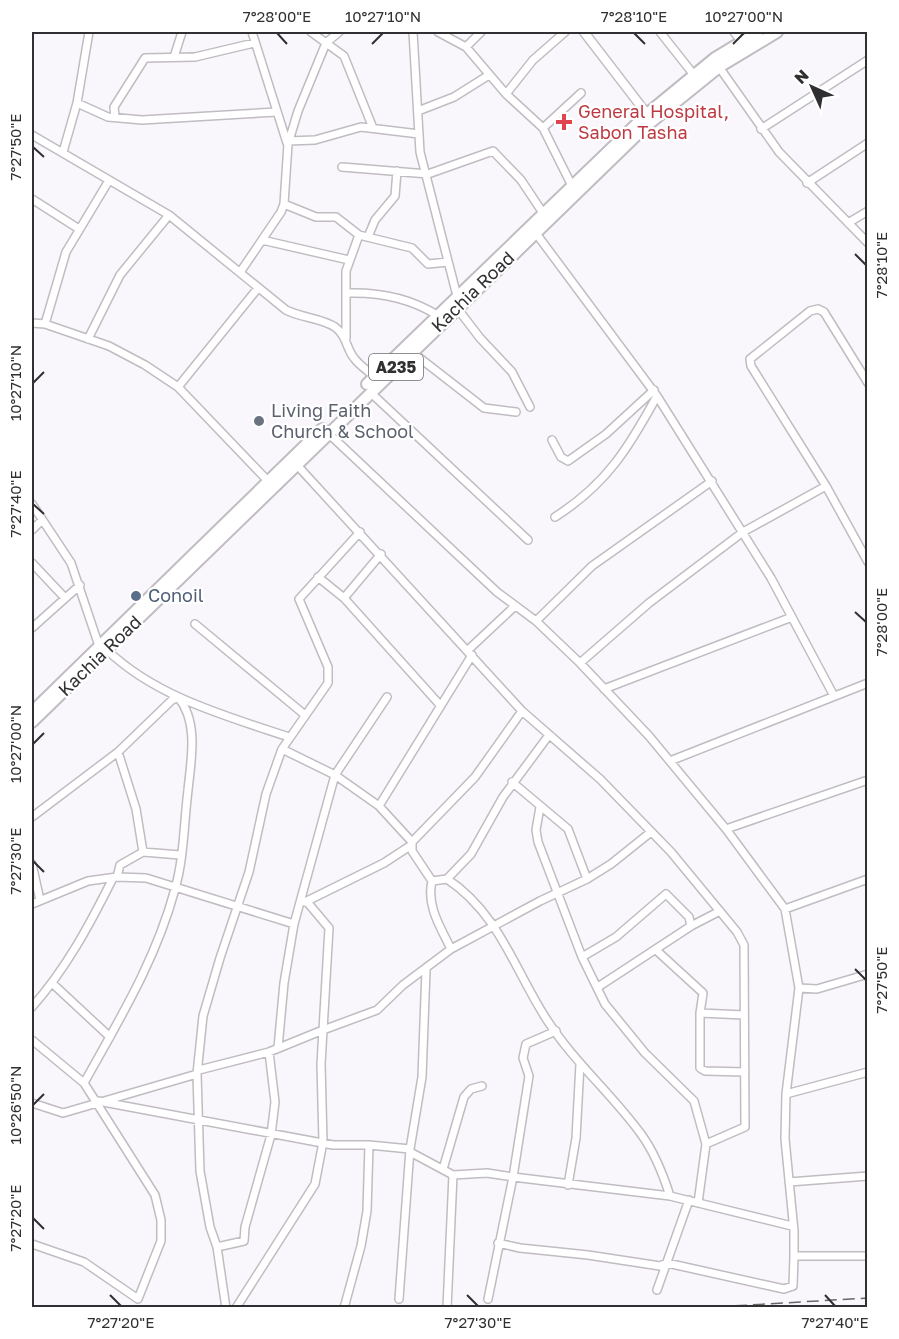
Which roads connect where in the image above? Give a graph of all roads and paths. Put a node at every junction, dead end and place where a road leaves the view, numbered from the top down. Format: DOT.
graph roads {
  1 [pos="89,32"];
  2 [pos="182,32"];
  3 [pos="252,32"];
  4 [pos="311,32"];
  5 [pos="339,32"];
  6 [pos="413,32"];
  7 [pos="438,32"];
  8 [pos="481,32"];
  9 [pos="565,32"];
  10 [pos="584,32"];
  11 [pos="660,32"];
  12 [pos="734,32"];
  13 [pos="756,32"];
  14 [pos="773,32"];
  15 [pos="742,42"];
  16 [pos="254,43"];
  17 [pos="326,43"];
  18 [pos="466,46"];
  19 [pos="174,57"];
  20 [pos="867,60"];
  21 [pos="718,67"];
  22 [pos="489,75"];
  23 [pos="694,75"];
  24 [pos="581,93"];
  25 [pos="506,94"];
  26 [pos="77,103"];
  27 [pos="418,111"];
  28 [pos="277,112"];
  29 [pos="647,114"];
  30 [pos="115,116"];
  31 [pos="374,128"];
  32 [pos="543,128"];
  33 [pos="761,129"];
  34 [pos="419,134"];
  35 [pos="32,135"];
  36 [pos="288,143"];
  37 [pos="867,143"];
  38 [pos="63,152"];
  39 [pos="342,167"];
  40 [pos="397,171"];
  41 [pos="428,174"];
  42 [pos="108,182"];
  43 [pos="807,183"];
  44 [pos="572,186"];
  45 [pos="32,199"];
  46 [pos="284,204"];
  47 [pos="867,211"];
  48 [pos="543,213"];
  49 [pos="169,215"];
  50 [pos="848,223"];
  51 [pos="80,229"];
  52 [pos="535,232"];
  53 [pos="359,235"];
  54 [pos="368,237"];
  55 [pos="262,240"];
  56 [pos="867,243"];
  57 [pos="349,260"];
  58 [pos="448,262"];
  59 [pos="241,271"];
  60 [pos="258,288"];
  61 [pos="347,293"];
  62 [pos="457,296"];
  63 [pos="457,308"];
  64 [pos="437,315"];
  65 [pos="32,323"];
  66 [pos="45,324"];
  67 [pos="346,338"];
  68 [pos="88,339"];
  69 [pos="412,352"];
  70 [pos="375,377"];
  71 [pos="867,383"];
  72 [pos="178,387"];
  73 [pos="370,392"];
  74 [pos="656,393"];
  75 [pos="530,407"];
  76 [pos="516,412"];
  77 [pos="328,433"];
  78 [pos="552,440"];
  79 [pos="296,464"];
  80 [pos="268,481"];
  81 [pos="712,481"];
  82 [pos="826,486"];
  83 [pos="32,504"];
  84 [pos="555,517"];
  85 [pos="42,520"];
  86 [pos="32,530"];
  87 [pos="360,532"];
  88 [pos="743,532"];
  89 [pos="528,540"];
  90 [pos="381,554"];
  91 [pos="867,562"];
  92 [pos="32,563"];
  93 [pos="318,577"];
  94 [pos="80,585"];
  95 [pos="65,598"];
  96 [pos="344,598"];
  97 [pos="515,606"];
  98 [pos="792,617"];
  99 [pos="536,621"];
  100 [pos="195,624"];
  101 [pos="32,627"];
  102 [pos="117,634"];
  103 [pos="103,648"];
  104 [pos="470,652"];
  105 [pos="580,663"];
  106 [pos="867,683"];
  107 [pos="604,689"];
  108 [pos="834,696"];
  109 [pos="178,697"];
  110 [pos="387,697"];
  111 [pos="440,705"];
  112 [pos="522,711"];
  113 [pos="32,712"];
  114 [pos="305,715"];
  115 [pos="32,722"];
  116 [pos="549,735"];
  117 [pos="289,737"];
  118 [pos="282,749"];
  119 [pos="118,752"];
  120 [pos="670,761"];
  121 [pos="335,775"];
  122 [pos="867,780"];
  123 [pos="512,782"];
  124 [pos="379,806"];
  125 [pos="540,807"];
  126 [pos="32,817"];
  127 [pos="726,829"];
  128 [pos="651,832"];
  129 [pos="411,844"];
  130 [pos="143,852"];
  131 [pos="180,855"];
  132 [pos="32,864"];
  133 [pos="115,877"];
  134 [pos="447,879"];
  135 [pos="587,879"];
  136 [pos="867,879"];
  137 [pos="432,881"];
  138 [pos="176,888"];
  139 [pos="556,893"];
  140 [pos="40,900"];
  141 [pos="305,902"];
  142 [pos="32,904"];
  143 [pos="236,907"];
  144 [pos="785,909"];
  145 [pos="720,911"];
  146 [pos="294,924"];
  147 [pos="691,926"];
  148 [pos="496,927"];
  149 [pos="451,949"];
  150 [pos="656,950"];
  151 [pos="582,957"];
  152 [pos="426,970"];
  153 [pos="867,974"];
  154 [pos="53,984"];
  155 [pos="598,987"];
  156 [pos="799,988"];
  157 [pos="32,1007"];
  158 [pos="700,1013"];
  159 [pos="744,1015"];
  160 [pos="323,1030"];
  161 [pos="556,1031"];
  162 [pos="110,1037"];
  163 [pos="32,1040"];
  164 [pos="278,1048"];
  165 [pos="269,1052"];
  166 [pos="580,1064"];
  167 [pos="198,1072"];
  168 [pos="745,1072"];
  169 [pos="867,1072"];
  170 [pos="84,1083"];
  171 [pos="482,1086"];
  172 [pos="786,1094"];
  173 [pos="98,1101"];
  174 [pos="32,1103"];
  175 [pos="198,1120"];
  176 [pos="271,1136"];
  177 [pos="323,1142"];
  178 [pos="706,1144"];
  179 [pos="369,1145"];
  180 [pos="411,1151"];
  181 [pos="443,1169"];
  182 [pos="453,1175"];
  183 [pos="867,1176"];
  184 [pos="513,1177"];
  185 [pos="789,1182"];
  186 [pos="568,1185"];
  187 [pos="670,1196"];
  188 [pos="688,1200"];
  189 [pos="698,1203"];
  190 [pos="792,1226"];
  191 [pos="498,1243"];
  192 [pos="32,1244"];
  193 [pos="217,1247"];
  194 [pos="867,1256"];
  195 [pos="794,1257"];
  196 [pos="667,1263"];
  197 [pos="657,1290"];
  198 [pos="399,1299"];
  199 [pos="488,1299"];
  200 [pos="226,1308"];
  201 [pos="236,1308"];
  202 [pos="344,1308"];
  203 [pos="447,1308"];
  1 -- 26 [label="street"];
  2 -- 19 [label="street"];
  3 -- 16 [label="street"];
  4 -- 17 [label="street"];
  5 -- 17 [label="street"];
  6 -- 27 [label="street"];
  7 -- 18 [label="street"];
  8 -- 18 [label="street"];
  9 -- 25 [label="street"];
  10 -- 29 [label="street"];
  11 -- 23 [label="street"];
  12 -- 15 [label="street"];
  13 -- 15 [label="highway, Kachia Road / A235"];
  14 -- 21 [label="highway, Kachia Road / A235"];
  15 -- 23 [label="highway, Kachia Road / A235"];
  16 -- 19 [label="street"];
  16 -- 28 [label="street"];
  17 -- 31 [label="street"];
  17 -- 36 [label="street"];
  18 -- 22 [label="street"];
  19 -- 30 [label="street"];
  20 -- 33 [label="street"];
  21 -- 33 [label="street"];
  21 -- 52 [label="highway, Kachia Road / A235"];
  22 -- 25 [label="street"];
  22 -- 27 [label="street"];
  23 -- 29 [label="highway, Kachia Road / A235"];
  24 -- 32 [label="street"];
  25 -- 32 [label="street"];
  26 -- 30 [label="street"];
  26 -- 38 [label="street"];
  27 -- 34 [label="street"];
  28 -- 30 [label="street"];
  28 -- 36 [label="street"];
  29 -- 44 [label="highway, Kachia Road / A235"];
  31 -- 34 [label="street"];
  31 -- 36 [label="street"];
  32 -- 44 [label="street"];
  33 -- 43 [label="street"];
  34 -- 41 [label="street"];
  35 -- 38 [label="street"];
  36 -- 46 [label="street"];
  37 -- 43 [label="street"];
  38 -- 42 [label="street"];
  39 -- 40 [label="street"];
  40 -- 41 [label="street"];
  40 -- 54 [label="street"];
  41 -- 48 [label="street"];
  41 -- 58 [label="street"];
  42 -- 49 [label="street"];
  42 -- 51 [label="street"];
  43 -- 50 [label="street"];
  44 -- 48 [label="highway, Kachia Road / A235"];
  45 -- 51 [label="street"];
  46 -- 53 [label="street"];
  46 -- 55 [label="street"];
  47 -- 50 [label="street"];
  48 -- 62 [label="highway, Kachia Road / A235"];
  49 -- 59 [label="street"];
  49 -- 68 [label="street"];
  50 -- 56 [label="street"];
  51 -- 66 [label="street"];
  52 -- 63 [label="highway, Kachia Road / A235"];
  52 -- 74 [label="street"];
  53 -- 54 [label="street"];
  53 -- 57 [label="street"];
  54 -- 58 [label="street"];
  55 -- 57 [label="street"];
  55 -- 59 [label="street"];
  57 -- 61 [label="street"];
  58 -- 62 [label="street"];
  59 -- 60 [label="street"];
  60 -- 67 [label="street"];
  60 -- 72 [label="street"];
  61 -- 64 [label="street"];
  61 -- 67 [label="street"];
  62 -- 64 [label="highway, Kachia Road / A235"];
  63 -- 69 [label="highway, Kachia Road / A235"];
  63 -- 75 [label="street"];
  64 -- 70 [label="highway, Kachia Road / A235"];
  65 -- 66 [label="street"];
  66 -- 68 [label="street"];
  67 -- 70 [label="street"];
  68 -- 72 [label="street"];
  69 -- 73 [label="highway, Kachia Road / A235"];
  69 -- 76 [label="street"];
  70 -- 80 [label="highway, Kachia Road / A235"];
  71 -- 82 [label="street"];
  72 -- 80 [label="street"];
  73 -- 77 [label="highway, Kachia Road / A235"];
  73 -- 89 [label="street"];
  74 -- 78 [label="street"];
  74 -- 81 [label="street"];
  74 -- 84 [label="street"];
  77 -- 79 [label="highway, Kachia Road / A235"];
  77 -- 97 [label="street"];
  79 -- 87 [label="street"];
  79 -- 102 [label="highway, Kachia Road / A235"];
  80 -- 102 [label="highway, Kachia Road / A235"];
  81 -- 88 [label="street"];
  81 -- 99 [label="street"];
  82 -- 88 [label="street"];
  82 -- 91 [label="street"];
  83 -- 85 [label="street"];
  85 -- 86 [label="street"];
  85 -- 94 [label="street"];
  87 -- 90 [label="street"];
  87 -- 93 [label="street"];
  88 -- 98 [label="street"];
  88 -- 105 [label="street"];
  90 -- 96 [label="street"];
  90 -- 104 [label="street"];
  92 -- 95 [label="street"];
  93 -- 96 [label="street"];
  93 -- 114 [label="street"];
  94 -- 95 [label="street"];
  94 -- 103 [label="street"];
  95 -- 101 [label="street"];
  96 -- 111 [label="street"];
  97 -- 99 [label="street"];
  97 -- 104 [label="street"];
  98 -- 107 [label="street"];
  98 -- 108 [label="street"];
  99 -- 105 [label="street"];
  100 -- 114 [label="street"];
  102 -- 103 [label="highway, Kachia Road / A235"];
  103 -- 109 [label="street"];
  103 -- 113 [label="highway, Kachia Road / A235"];
  103 -- 115 [label="highway, Kachia Road / A235"];
  104 -- 111 [label="street"];
  104 -- 112 [label="street"];
  105 -- 107 [label="street"];
  106 -- 108 [label="street"];
  107 -- 120 [label="street"];
  108 -- 120 [label="street"];
  109 -- 117 [label="street"];
  109 -- 119 [label="street"];
  109 -- 131 [label="street"];
  110 -- 121 [label="street"];
  111 -- 124 [label="street"];
  112 -- 116 [label="street"];
  112 -- 129 [label="street"];
  114 -- 117 [label="street"];
  116 -- 123 [label="street"];
  116 -- 128 [label="street"];
  117 -- 118 [label="street"];
  118 -- 121 [label="street"];
  118 -- 143 [label="street"];
  119 -- 126 [label="street"];
  119 -- 130 [label="street"];
  120 -- 127 [label="street"];
  121 -- 124 [label="street"];
  121 -- 141 [label="street"];
  122 -- 127 [label="street"];
  123 -- 125 [label="street"];
  123 -- 134 [label="street"];
  124 -- 129 [label="street"];
  125 -- 135 [label="street"];
  125 -- 139 [label="street"];
  127 -- 144 [label="street"];
  128 -- 135 [label="street"];
  128 -- 145 [label="street"];
  129 -- 137 [label="street"];
  129 -- 141 [label="street"];
  130 -- 131 [label="street"];
  130 -- 133 [label="street"];
  131 -- 138 [label="street"];
  132 -- 140 [label="street"];
  133 -- 138 [label="street"];
  133 -- 140 [label="street"];
  133 -- 154 [label="street"];
  134 -- 137 [label="street"];
  134 -- 148 [label="street"];
  135 -- 139 [label="street"];
  136 -- 144 [label="street"];
  137 -- 149 [label="street"];
  138 -- 143 [label="street"];
  138 -- 162 [label="street"];
  139 -- 148 [label="street"];
  139 -- 151 [label="street"];
  140 -- 142 [label="street"];
  141 -- 146 [label="street"];
  141 -- 160 [label="street"];
  143 -- 146 [label="street"];
  143 -- 167 [label="street"];
  144 -- 156 [label="street"];
  145 -- 147 [label="street"];
  145 -- 159 [label="street"];
  146 -- 164 [label="street"];
  147 -- 150 [label="street"];
  147 -- 151 [label="street"];
  148 -- 149 [label="street"];
  148 -- 161 [label="street"];
  149 -- 152 [label="street"];
  150 -- 155 [label="street"];
  150 -- 158 [label="street"];
  151 -- 155 [label="street"];
  152 -- 160 [label="street"];
  152 -- 180 [label="street"];
  153 -- 156 [label="street"];
  154 -- 157 [label="street"];
  154 -- 162 [label="street"];
  155 -- 178 [label="street"];
  156 -- 172 [label="street"];
  158 -- 159 [label="street"];
  158 -- 168 [label="street"];
  159 -- 168 [label="street"];
  160 -- 164 [label="street"];
  160 -- 177 [label="street"];
  161 -- 166 [label="street"];
  161 -- 184 [label="street"];
  162 -- 170 [label="street"];
  163 -- 170 [label="street"];
  164 -- 165 [label="street"];
  165 -- 167 [label="street"];
  165 -- 176 [label="street"];
  166 -- 186 [label="street"];
  166 -- 187 [label="street"];
  167 -- 173 [label="street"];
  167 -- 175 [label="street"];
  168 -- 178 [label="street"];
  169 -- 172 [label="street"];
  170 -- 173 [label="street"];
  171 -- 181 [label="street"];
  172 -- 185 [label="street"];
  173 -- 174 [label="street"];
  173 -- 175 [label="street"];
  173 -- 192 [label="street"];
  175 -- 176 [label="street"];
  175 -- 193 [label="street"];
  176 -- 177 [label="street"];
  176 -- 193 [label="street"];
  177 -- 179 [label="street"];
  177 -- 201 [label="street"];
  178 -- 189 [label="street"];
  179 -- 180 [label="street"];
  179 -- 202 [label="street"];
  180 -- 181 [label="street"];
  180 -- 198 [label="street"];
  181 -- 182 [label="street"];
  182 -- 184 [label="street"];
  182 -- 203 [label="street"];
  183 -- 185 [label="street"];
  184 -- 186 [label="street"];
  184 -- 191 [label="street"];
  185 -- 190 [label="street"];
  186 -- 187 [label="street"];
  187 -- 188 [label="street"];
  188 -- 189 [label="street"];
  188 -- 196 [label="street"];
  189 -- 190 [label="street"];
  190 -- 195 [label="street"];
  191 -- 196 [label="street"];
  191 -- 199 [label="street"];
  193 -- 200 [label="street"];
  194 -- 195 [label="street"];
  195 -- 196 [label="street"];
  196 -- 197 [label="street"];
}
